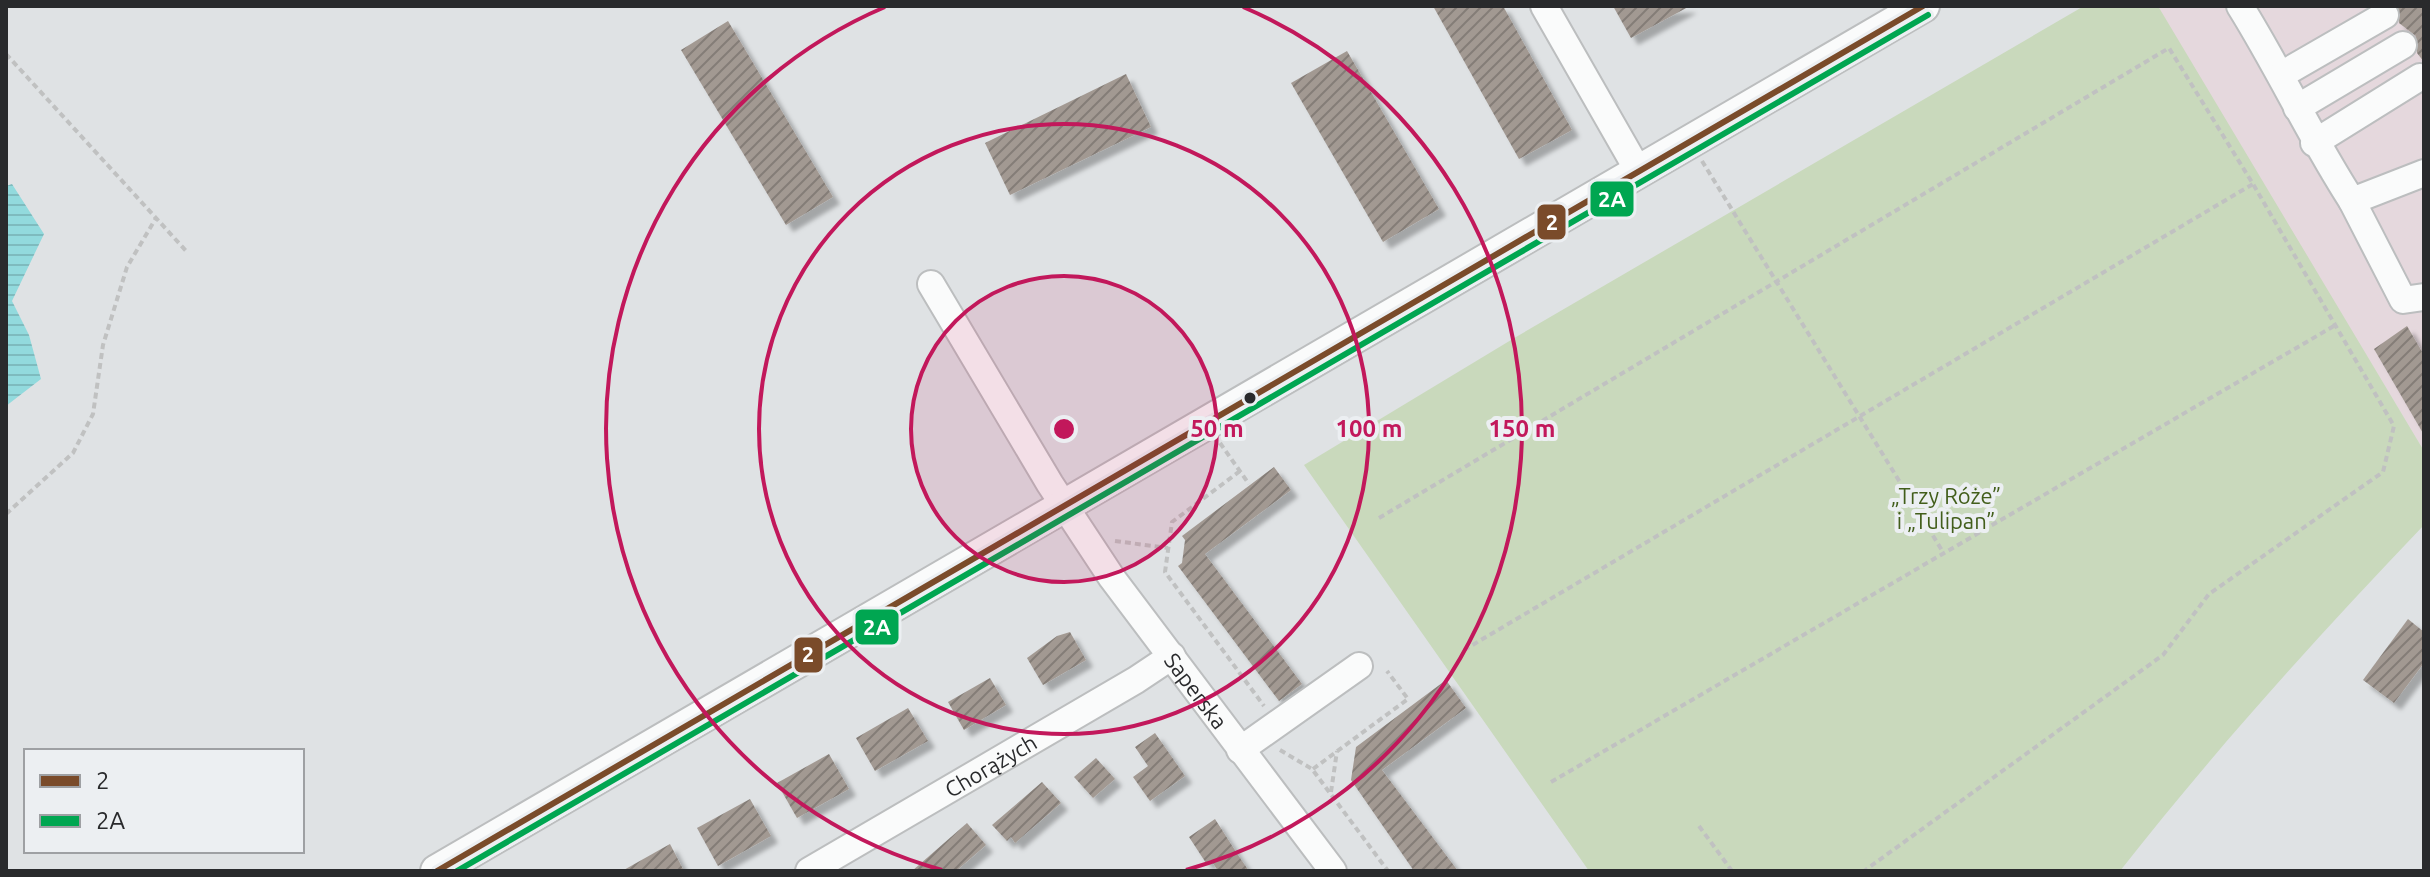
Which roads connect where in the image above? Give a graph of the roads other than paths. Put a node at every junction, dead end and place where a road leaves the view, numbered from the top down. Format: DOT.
graph roads {
  1 [pos="1544,6"];
  2 [pos="1923,6"];
  3 [pos="2240,6"];
  4 [pos="2385,15"];
  5 [pos="2403,45"];
  6 [pos="2281,75"];
  7 [pos="2420,77"];
  8 [pos="2297,108"];
  9 [pos="2314,143"];
  10 [pos="1639,172"];
  11 [pos="2420,183"];
  12 [pos="2352,201"];
  13 [pos="931,284"];
  14 [pos="2424,297"];
  15 [pos="1064,506"];
  16 [pos="1172,656"];
  17 [pos="1359,666"];
  18 [pos="1240,750"];
  19 [pos="437,871"];
  20 [pos="809,871"];
  21 [pos="1333,871"];
  1 -- 10 [label="street"];
  2 -- 10 [label="main road"];
  3 -- 6 [label="street"];
  4 -- 6 [label="street"];
  5 -- 8 [label="street"];
  6 -- 8 [label="street"];
  7 -- 9 [label="street"];
  8 -- 9 [label="street"];
  9 -- 12 [label="street"];
  10 -- 15 [label="main road"];
  11 -- 12 [label="street"];
  12 -- 14 [label="street"];
  13 -- 15 [label="street, Saperska"];
  15 -- 16 [label="street, Saperska"];
  15 -- 19 [label="main road"];
  16 -- 18 [label="street, Saperska"];
  16 -- 20 [label="street, Chorążych"];
  17 -- 18 [label="street"];
  18 -- 21 [label="street, Saperska"];
}
